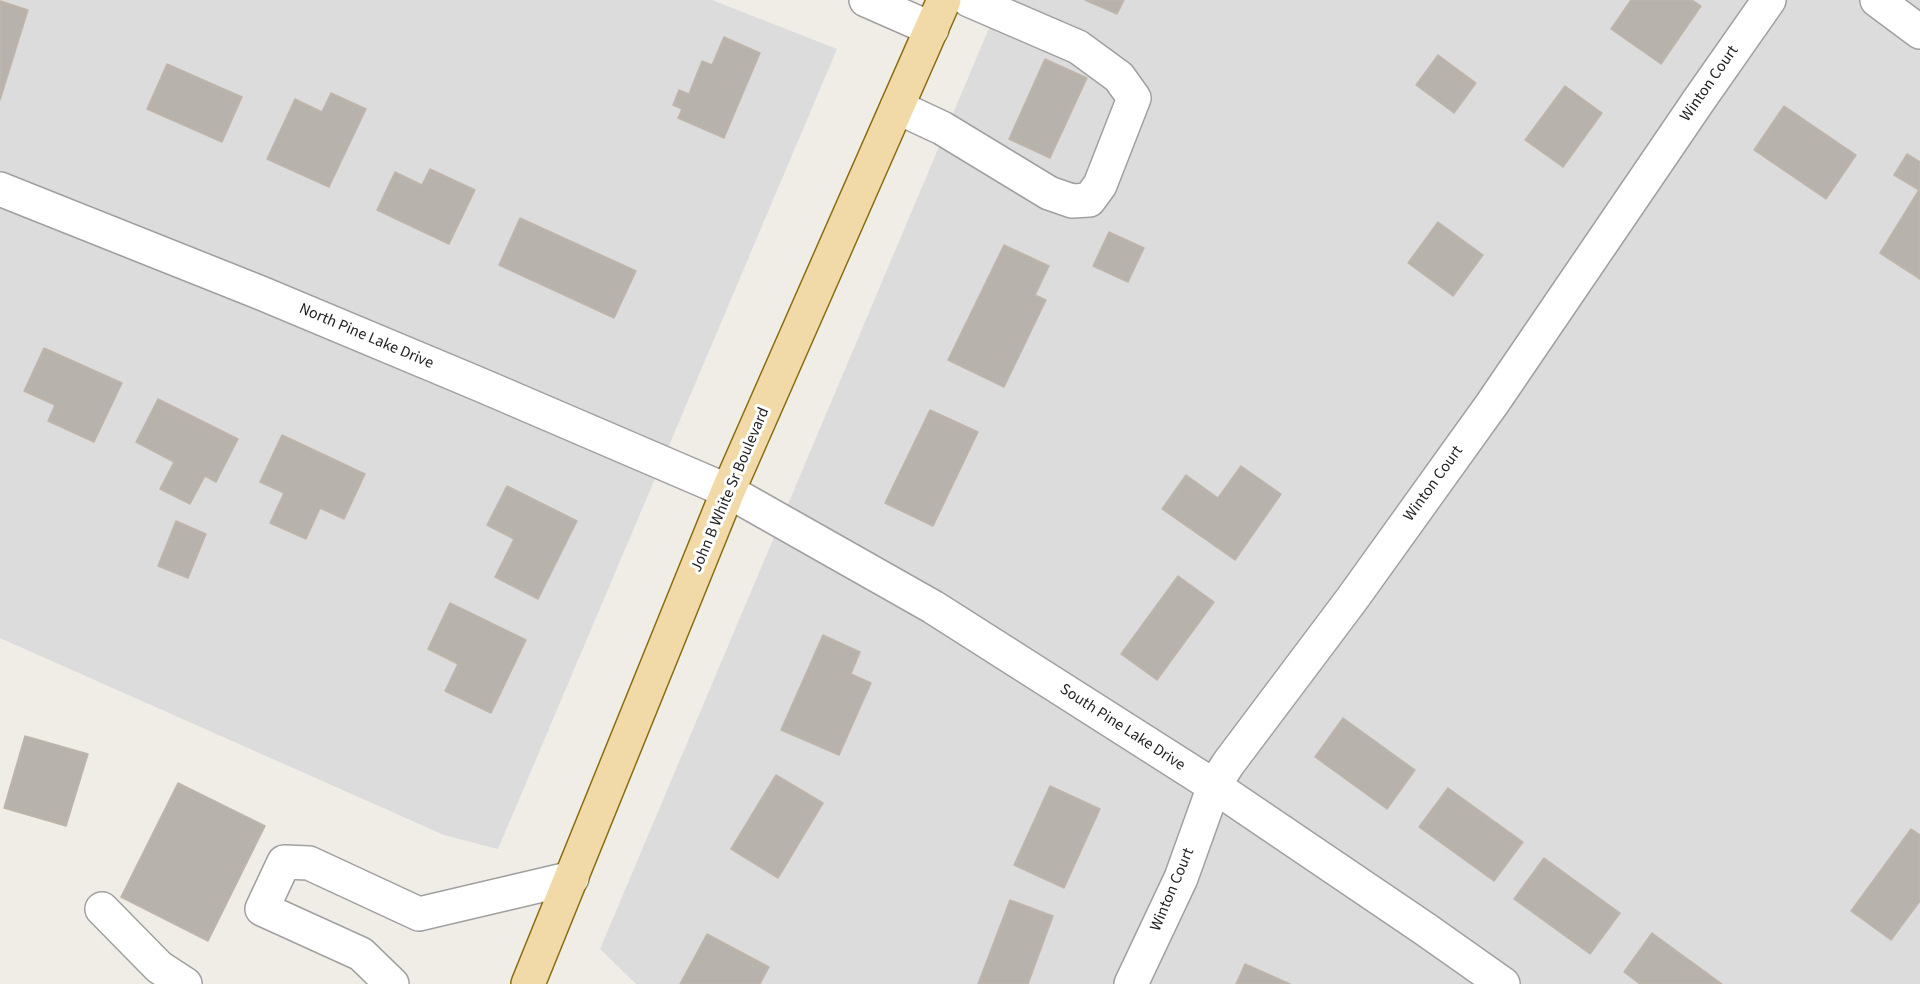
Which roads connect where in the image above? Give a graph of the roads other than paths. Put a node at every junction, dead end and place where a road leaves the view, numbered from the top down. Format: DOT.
graph roads {
  1 [pos="866,0"];
  2 [pos="969,0"];
  3 [pos="1769,0"];
  4 [pos="1877,0"];
  5 [pos="938,14"];
  6 [pos="1920,32"];
  7 [pos="897,107"];
  8 [pos="0,189"];
  9 [pos="728,491"];
  10 [pos="1214,786"];
  11 [pos="572,878"];
  12 [pos="102,909"];
  13 [pos="185,984"];
  14 [pos="392,984"];
  15 [pos="528,984"];
  16 [pos="1131,984"];
  17 [pos="1503,984"];
  1 -- 5 [label="street"];
  2 -- 7 [label="street"];
  3 -- 10 [label="street, Winton Court"];
  4 -- 6 [label="street"];
  5 -- 7 [label="main road, John B White Sr Boulevard"];
  7 -- 9 [label="main road, John B White Sr Boulevard"];
  8 -- 9 [label="street, North Pine Lake Drive"];
  9 -- 10 [label="street, South Pine Lake Drive"];
  9 -- 11 [label="main road, John B White Sr Boulevard"];
  10 -- 16 [label="street, Winton Court"];
  10 -- 17 [label="street, South Pine Lake Drive"];
  11 -- 14 [label="street"];
  11 -- 15 [label="main road, John B White Sr Boulevard"];
  12 -- 13 [label="street"];
}
